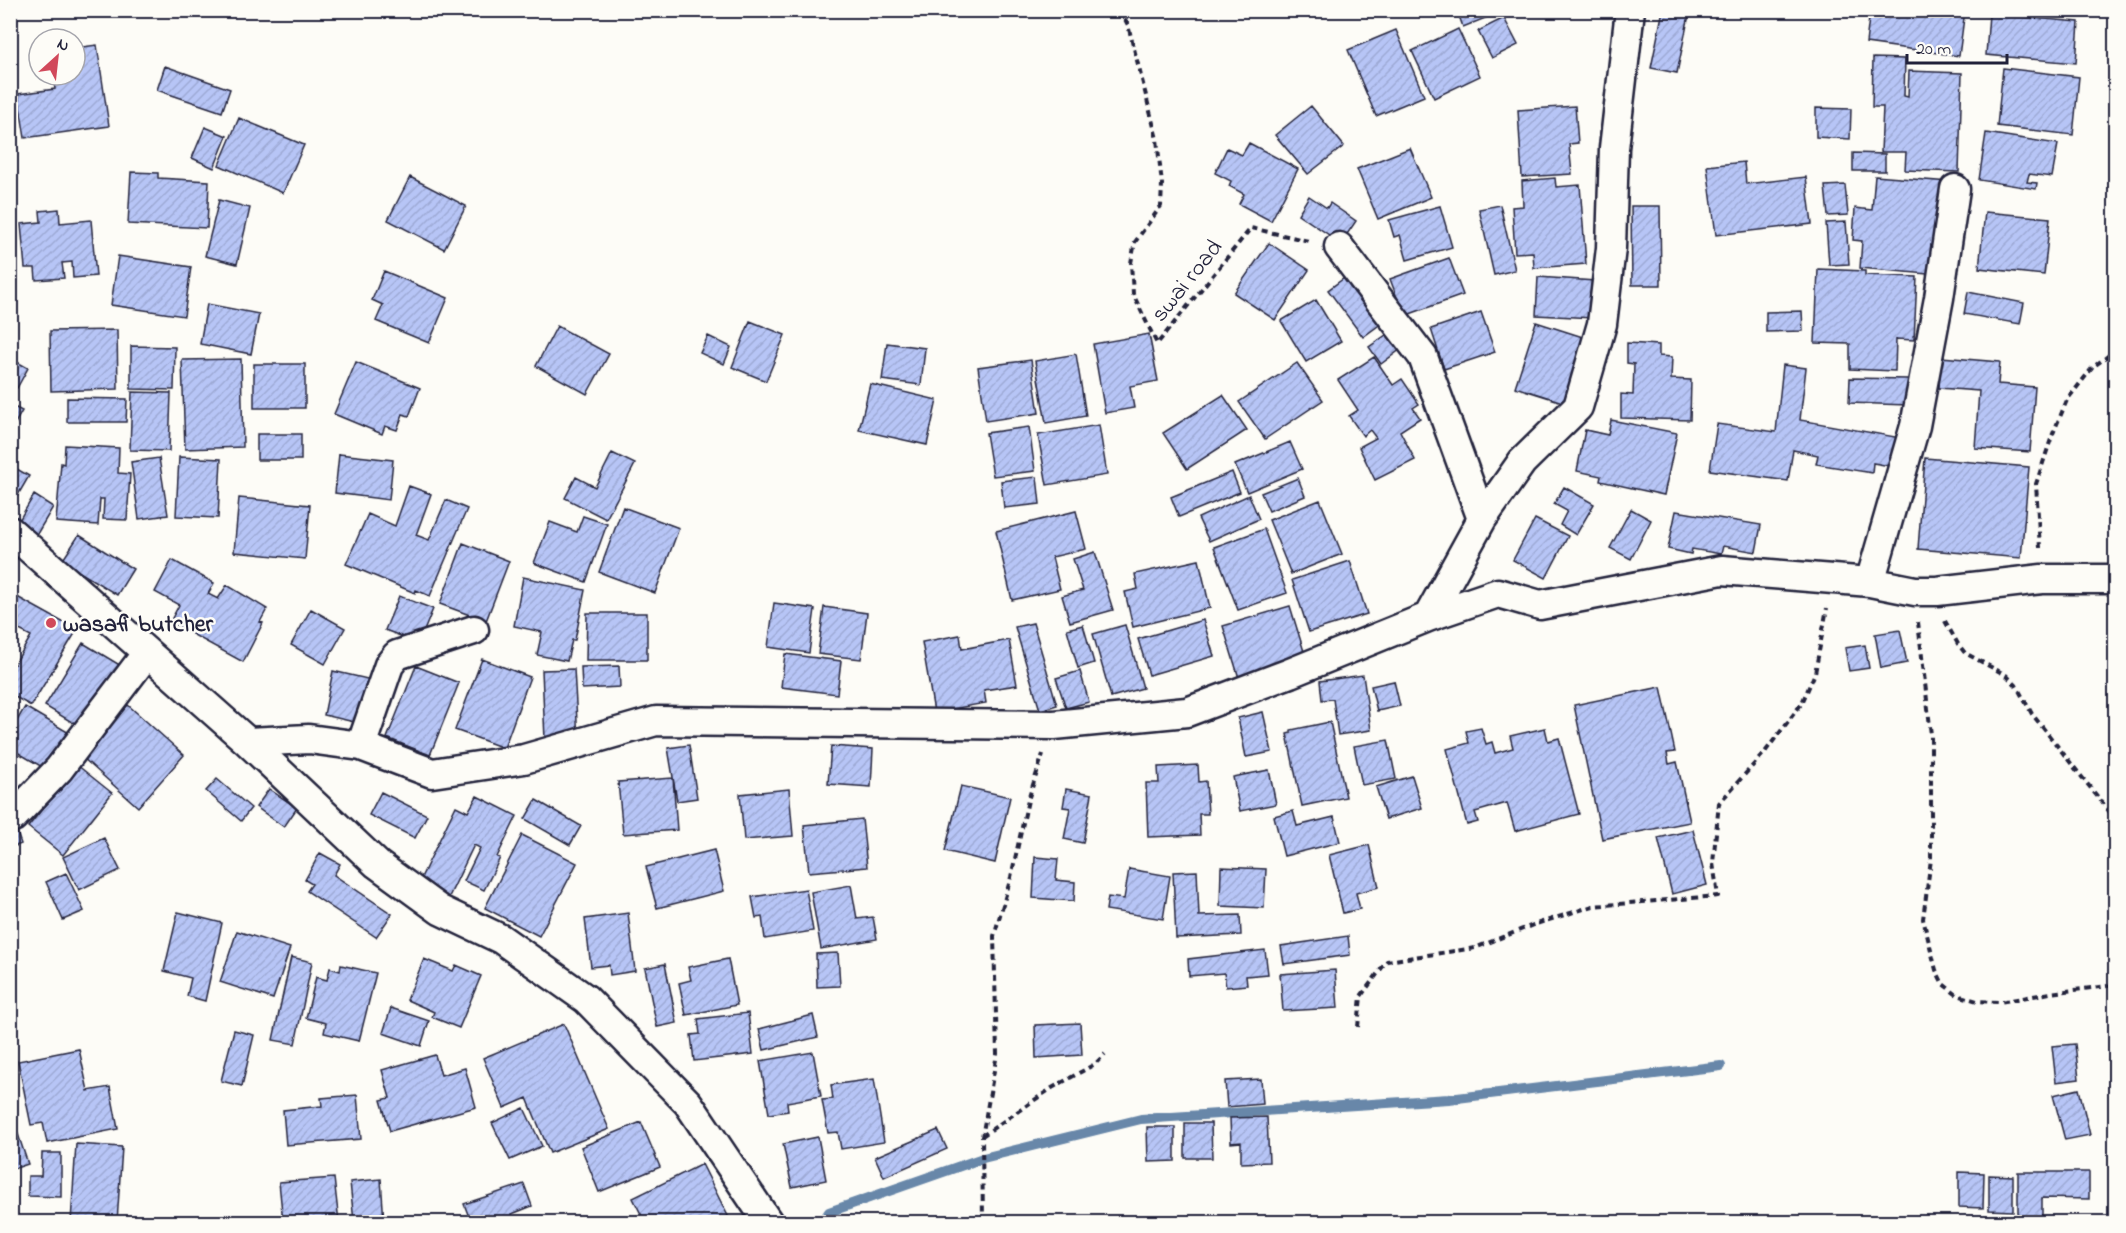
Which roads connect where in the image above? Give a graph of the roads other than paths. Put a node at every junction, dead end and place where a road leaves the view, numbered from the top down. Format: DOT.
graph roads {
  1 [pos="1630,10"];
  2 [pos="1955,189"];
  3 [pos="1338,247"];
  4 [pos="1482,519"];
  5 [pos="10,531"];
  6 [pos="2115,579"];
  7 [pos="1870,582"];
  8 [pos="1428,616"];
  9 [pos="474,630"];
  10 [pos="147,653"];
  11 [pos="248,742"];
  12 [pos="361,746"];
  13 [pos="14,817"];
  14 [pos="766,1219"];
  1 -- 4 [label="street"];
  2 -- 7 [label="street"];
  3 -- 4 [label="street"];
  4 -- 8 [label="street"];
  5 -- 10 [label="street"];
  6 -- 7 [label="street"];
  7 -- 8 [label="street"];
  8 -- 12 [label="street"];
  9 -- 12 [label="street"];
  10 -- 11 [label="street"];
  10 -- 13 [label="street"];
  11 -- 12 [label="street"];
  11 -- 14 [label="street"];
}
